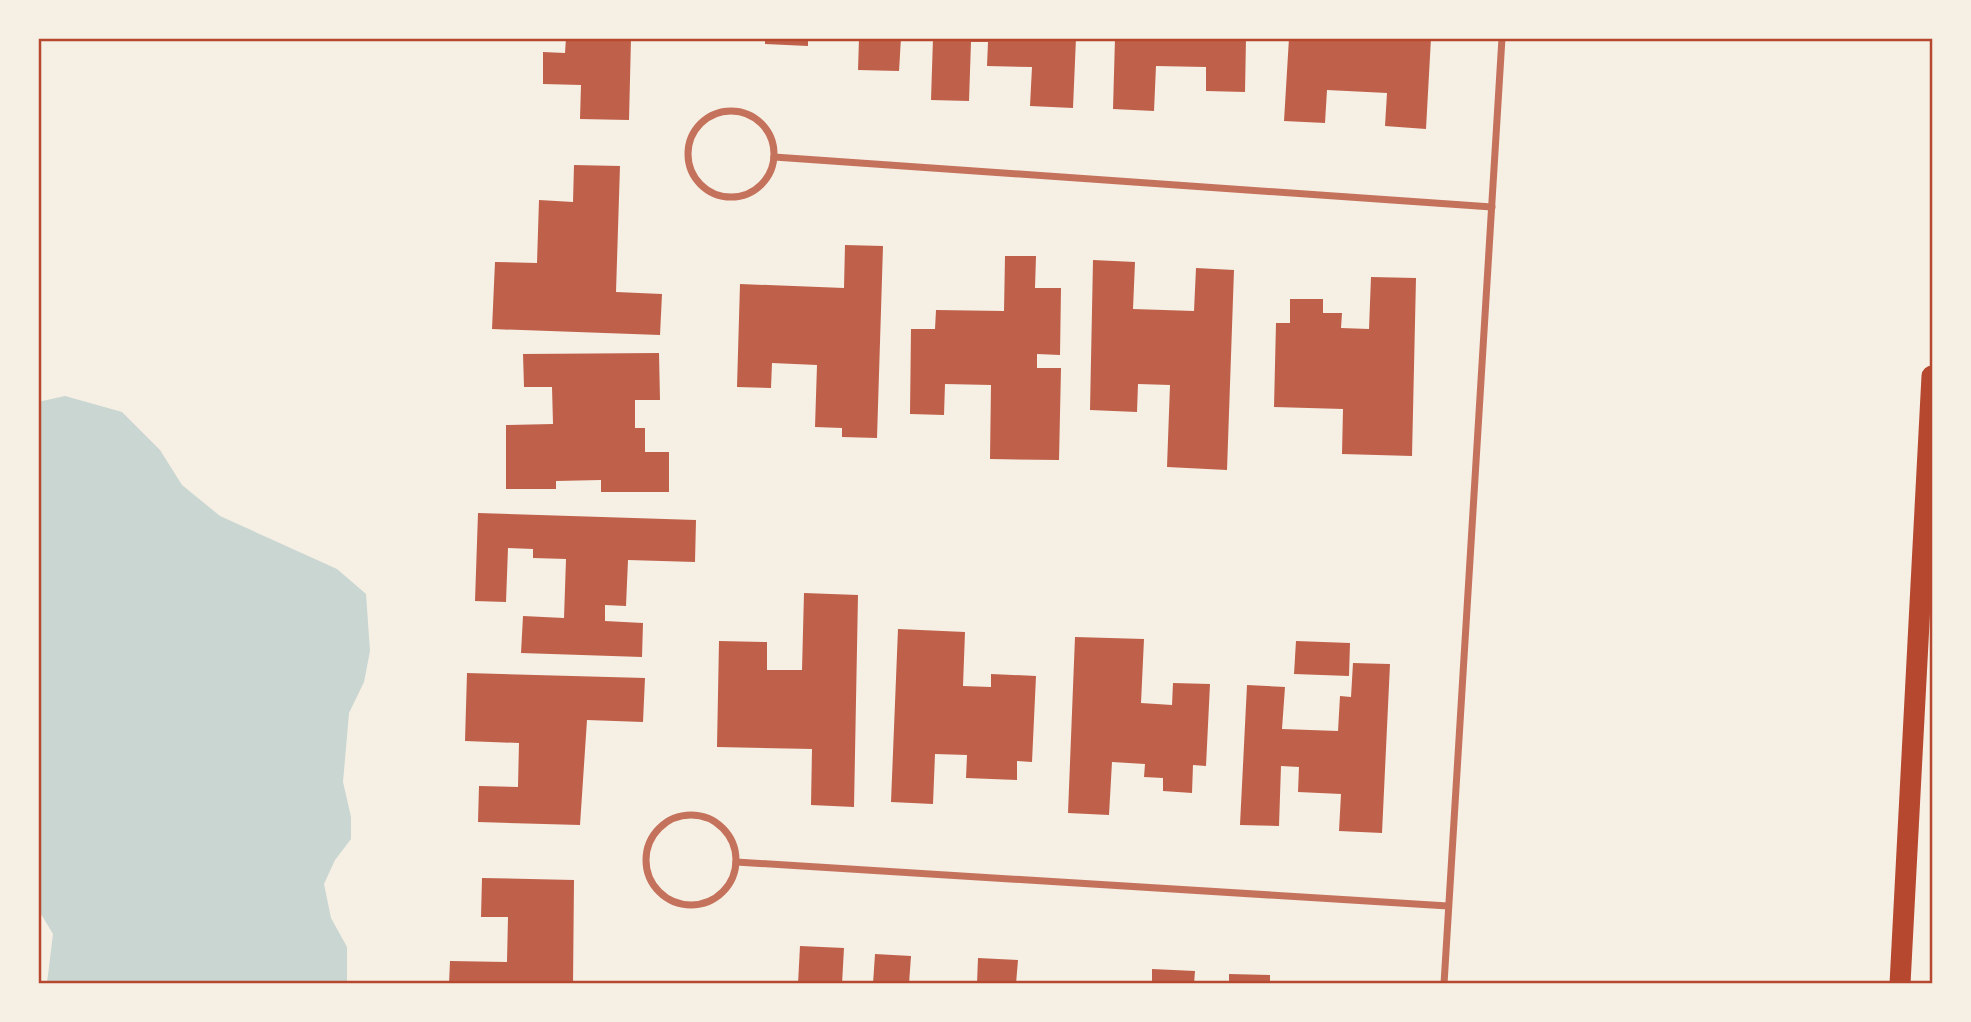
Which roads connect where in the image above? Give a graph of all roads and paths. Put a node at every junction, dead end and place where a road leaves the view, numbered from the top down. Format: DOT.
graph roads {
  1 [pos="1503,38"];
  2 [pos="774,157"];
  3 [pos="1492,207"];
  4 [pos="1933,376"];
  5 [pos="736,862"];
  6 [pos="1448,906"];
  7 [pos="1444,984"];
  8 [pos="1900,984"];
  1 -- 3 [label="street"];
  2 -- 2 [label="street"];
  2 -- 3 [label="street"];
  3 -- 6 [label="street"];
  4 -- 8 [label="highway"];
  5 -- 5 [label="street"];
  5 -- 6 [label="street"];
  6 -- 7 [label="street"];
}
